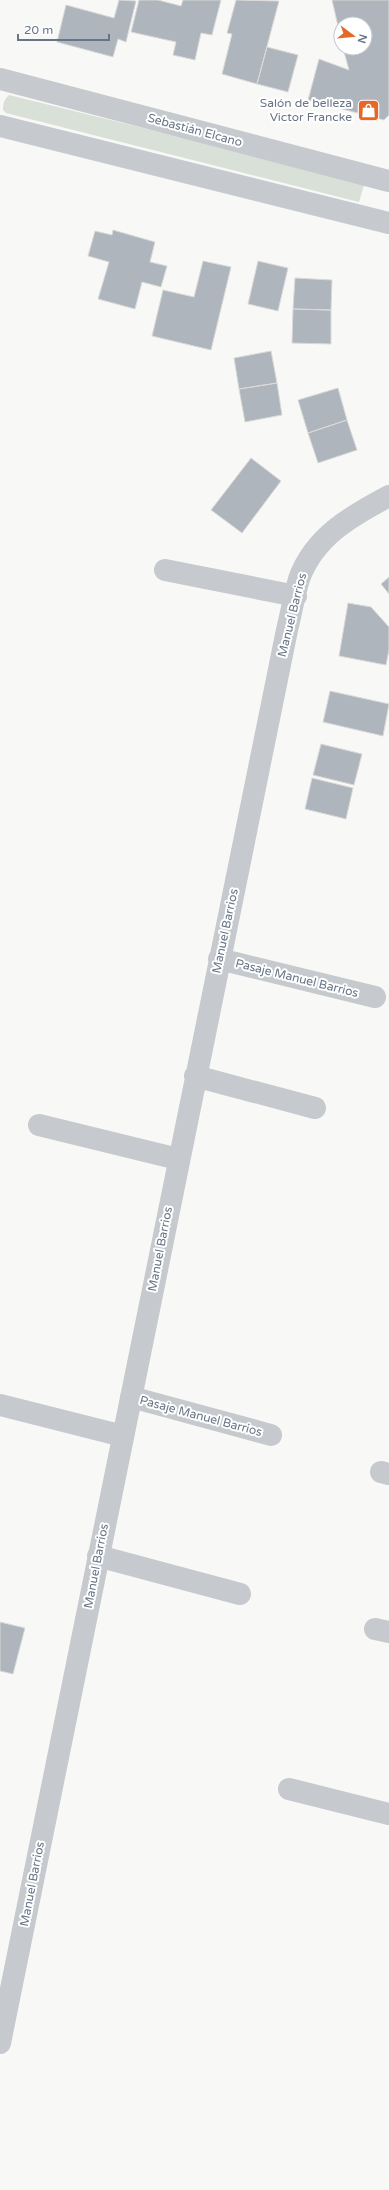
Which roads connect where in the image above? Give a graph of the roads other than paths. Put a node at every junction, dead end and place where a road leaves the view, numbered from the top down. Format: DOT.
graph roads {
  1 [pos="0,79"];
  2 [pos="0,126"];
  3 [pos="389,181"];
  4 [pos="389,224"];
  5 [pos="389,496"];
  6 [pos="165,570"];
  7 [pos="296,596"];
  8 [pos="219,959"];
  9 [pos="375,997"];
  10 [pos="195,1076"];
  11 [pos="315,1108"];
  12 [pos="38,1125"];
  13 [pos="178,1160"];
  14 [pos="131,1397"];
  15 [pos="0,1405"];
  16 [pos="271,1435"];
  17 [pos="123,1436"];
  18 [pos="98,1556"];
  19 [pos="240,1594"];
  20 [pos="289,1789"];
  21 [pos="389,1814"];
  22 [pos="0,2043"];
  1 -- 3 [label="street, Sebastián Elcano"];
  2 -- 4 [label="street"];
  5 -- 7 [label="street, Manuel Barrios"];
  6 -- 7 [label="street"];
  7 -- 8 [label="street, Manuel Barrios"];
  8 -- 9 [label="street, Pasaje Manuel Barrios"];
  8 -- 10 [label="street, Manuel Barrios"];
  10 -- 11 [label="street"];
  10 -- 13 [label="street, Manuel Barrios"];
  12 -- 13 [label="street"];
  13 -- 14 [label="street, Manuel Barrios"];
  14 -- 16 [label="street, Pasaje Manuel Barrios"];
  14 -- 17 [label="street, Manuel Barrios"];
  15 -- 17 [label="street"];
  17 -- 18 [label="street, Manuel Barrios"];
  18 -- 19 [label="street"];
  18 -- 22 [label="street, Manuel Barrios"];
  20 -- 21 [label="street"];
}
